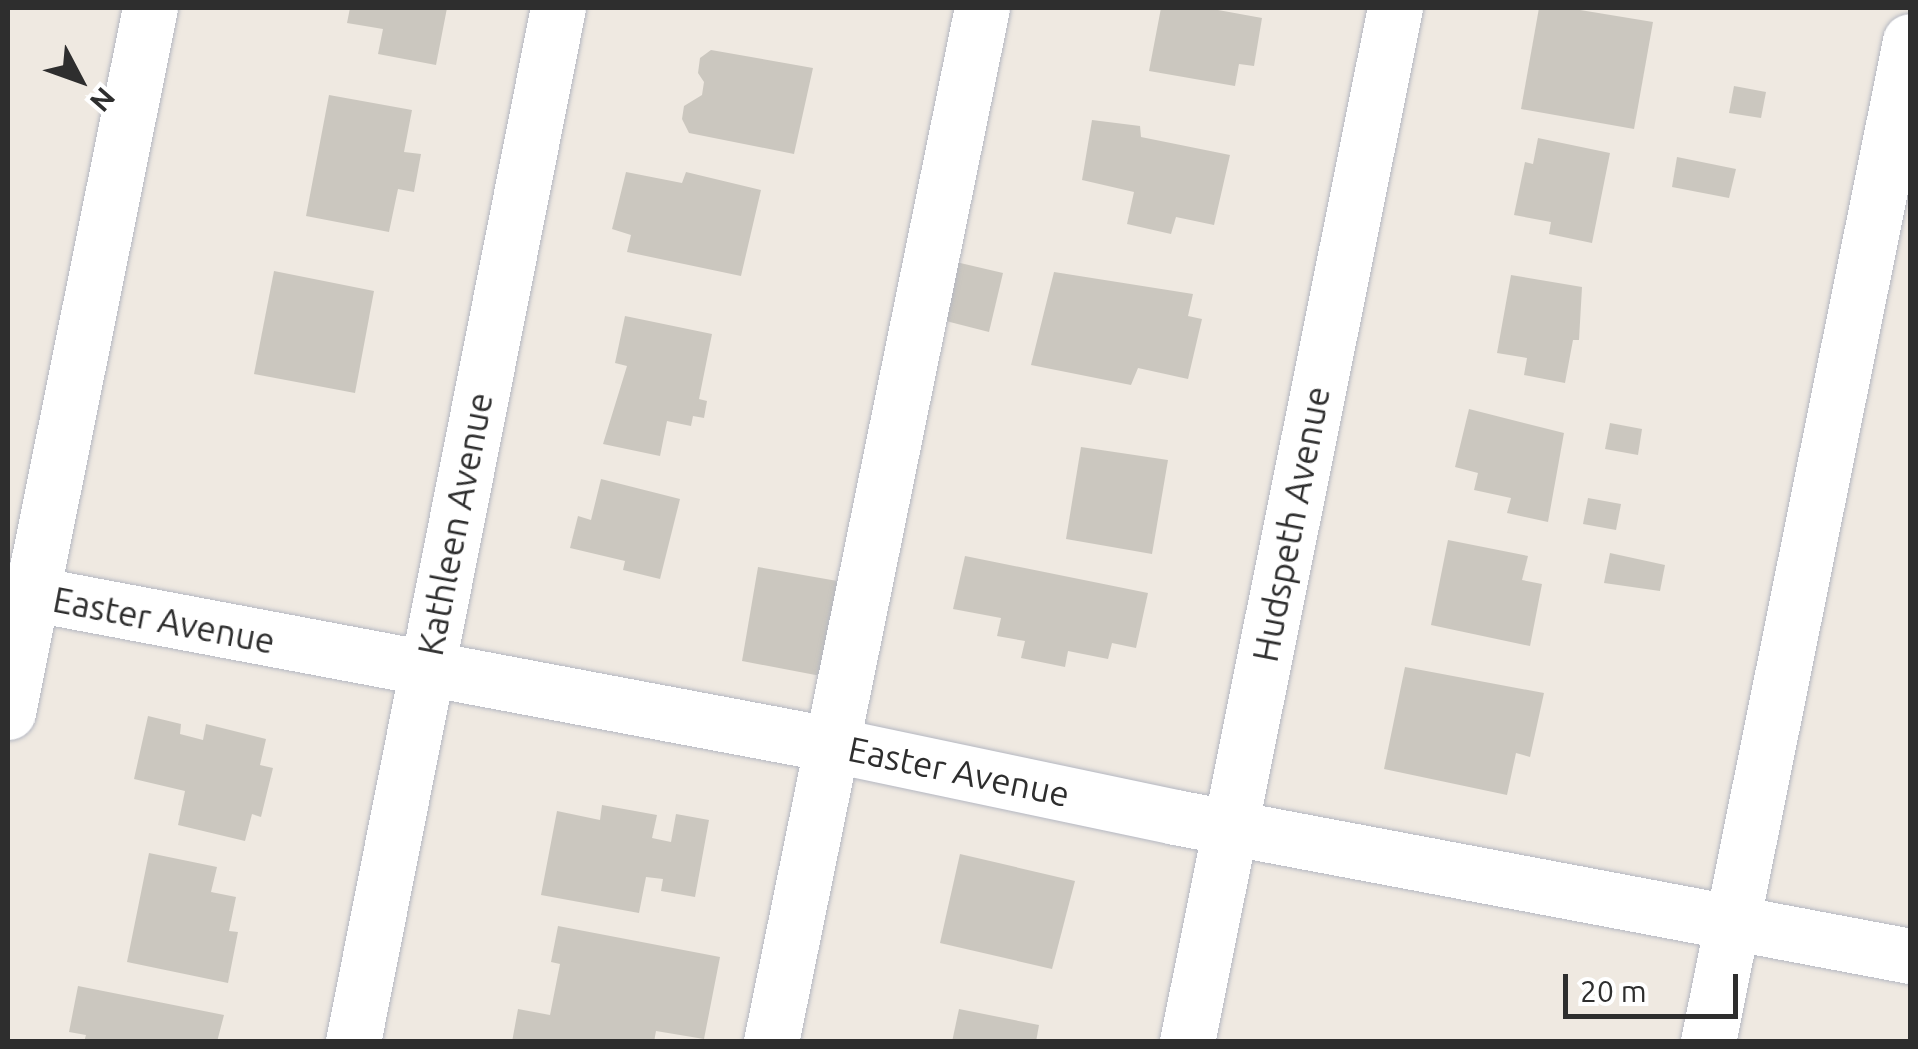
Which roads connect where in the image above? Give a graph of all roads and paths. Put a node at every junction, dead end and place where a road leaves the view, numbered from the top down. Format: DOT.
graph roads {
  1 [pos="150,8"];
  2 [pos="558,8"];
  3 [pos="982,8"];
  4 [pos="1395,8"];
  5 [pos="1910,41"];
  6 [pos="20,592"];
  7 [pos="428,671"];
  8 [pos="8,712"];
  9 [pos="830,744"];
  10 [pos="1231,828"];
  11 [pos="1731,923"];
  12 [pos="1910,956"];
  13 [pos="353,1042"];
  14 [pos="771,1042"];
  15 [pos="1187,1042"];
  16 [pos="1708,1042"];
  1 -- 6 [label="street"];
  2 -- 7 [label="street, Kathleen Avenue"];
  3 -- 9 [label="street"];
  4 -- 10 [label="street, Hudspeth Avenue"];
  5 -- 11 [label="street"];
  6 -- 7 [label="street, Easter Avenue"];
  6 -- 8 [label="street"];
  7 -- 9 [label="street, Easter Avenue"];
  7 -- 13 [label="street, Kathleen Avenue"];
  9 -- 10 [label="street, Easter Avenue"];
  9 -- 14 [label="street"];
  10 -- 11 [label="street, Easter Avenue"];
  10 -- 15 [label="street, Hudspeth Avenue"];
  11 -- 12 [label="street, Easter Avenue"];
  11 -- 16 [label="street"];
}
